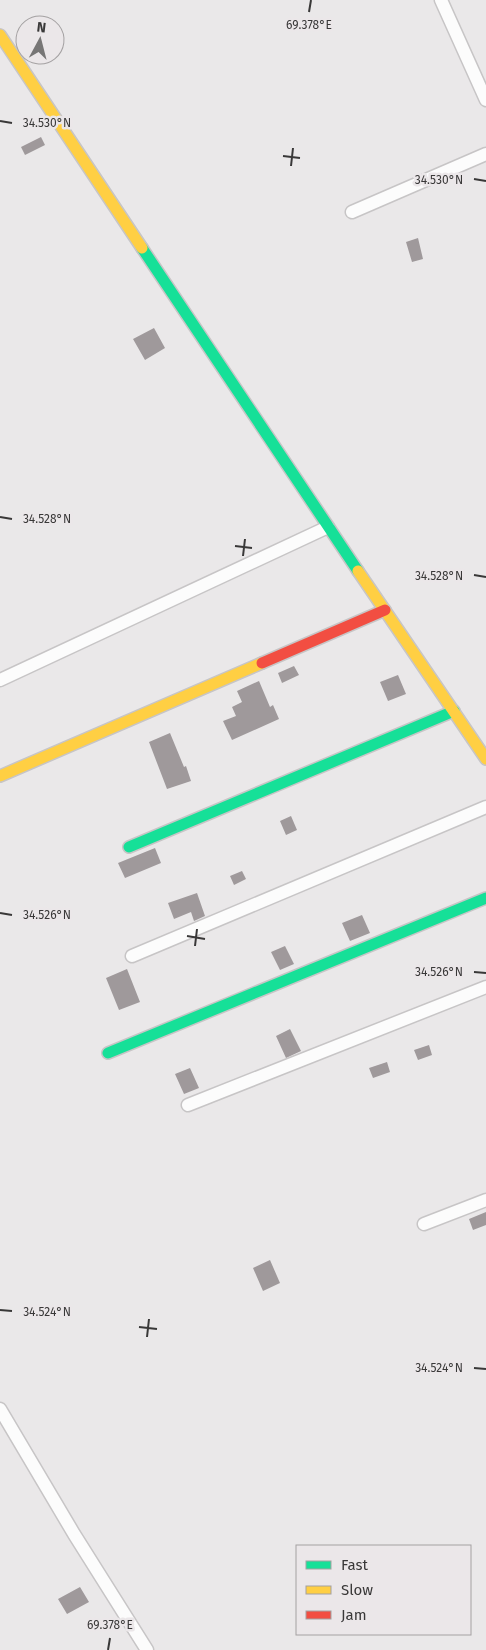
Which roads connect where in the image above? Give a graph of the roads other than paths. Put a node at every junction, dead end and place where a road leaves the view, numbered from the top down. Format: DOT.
graph roads {
  1 [pos="441,0"];
  2 [pos="0,35"];
  3 [pos="486,100"];
  4 [pos="486,154"];
  5 [pos="352,212"];
  6 [pos="328,527"];
  7 [pos="385,610"];
  8 [pos="0,680"];
  9 [pos="454,711"];
  10 [pos="486,759"];
  11 [pos="0,776"];
  12 [pos="486,807"];
  13 [pos="129,847"];
  14 [pos="486,898"];
  15 [pos="132,956"];
  16 [pos="486,987"];
  17 [pos="108,1053"];
  18 [pos="188,1105"];
  19 [pos="486,1200"];
  20 [pos="424,1224"];
  21 [pos="0,1409"];
  22 [pos="147,1650"];
  1 -- 3 [label="street"];
  2 -- 6 [label="street"];
  4 -- 5 [label="street"];
  6 -- 7 [label="street"];
  6 -- 8 [label="street"];
  7 -- 9 [label="street"];
  7 -- 11 [label="street"];
  9 -- 10 [label="street"];
  9 -- 13 [label="street"];
  12 -- 15 [label="street"];
  14 -- 17 [label="street"];
  16 -- 18 [label="street"];
  19 -- 20 [label="street"];
  21 -- 22 [label="street"];
}
